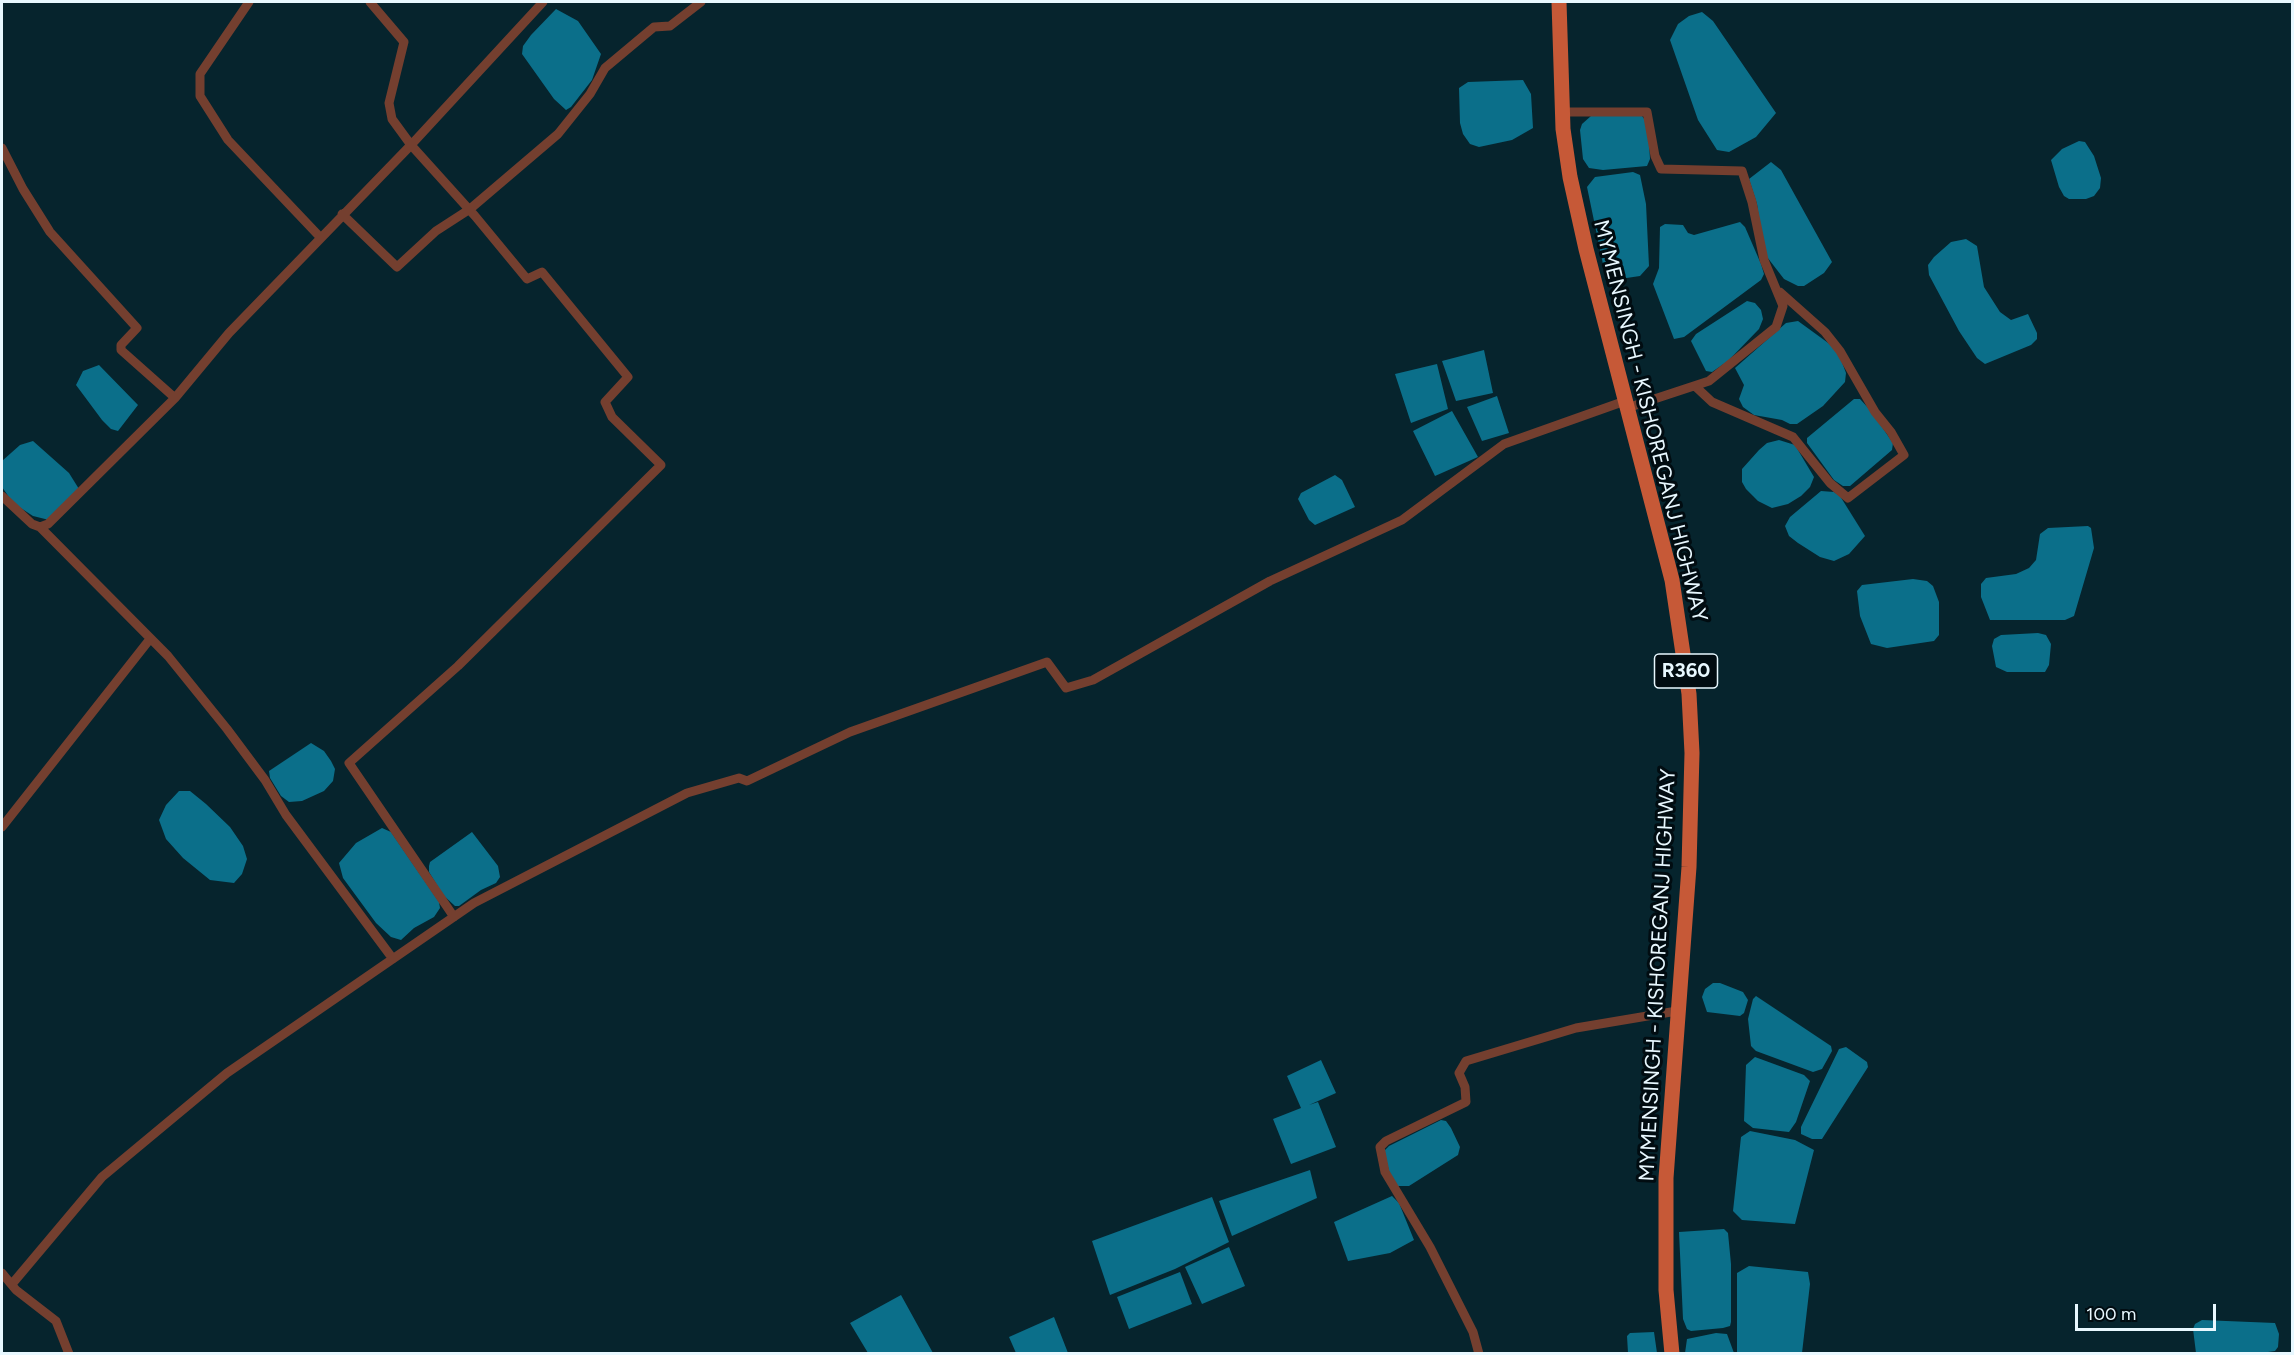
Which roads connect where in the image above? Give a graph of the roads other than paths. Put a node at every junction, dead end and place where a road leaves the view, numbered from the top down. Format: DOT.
graph roads {
  1 [pos="249,2"];
  2 [pos="370,2"];
  3 [pos="543,2"];
  4 [pos="701,2"];
  5 [pos="1559,2"];
  6 [pos="1562,112"];
  7 [pos="411,145"];
  8 [pos="2,148"];
  9 [pos="470,209"];
  10 [pos="342,214"];
  11 [pos="320,237"];
  12 [pos="1778,290"];
  13 [pos="1696,387"];
  14 [pos="175,398"];
  15 [pos="1626,404"];
  16 [pos="2,496"];
  17 [pos="40,527"];
  18 [pos="150,639"];
  19 [pos="2,827"];
  20 [pos="454,917"];
  21 [pos="393,959"];
  22 [pos="1677,1011"];
  23 [pos="2,1273"];
  24 [pos="12,1284"];
  25 [pos="69,1353"];
  26 [pos="1479,1353"];
  27 [pos="1672,1353"];
  1 -- 11 [label="street"];
  2 -- 7 [label="street"];
  3 -- 7 [label="street"];
  4 -- 9 [label="street"];
  5 -- 6 [label="main road, MYMENSINGH - KISHOREGANJ HIGHWAY / R360"];
  6 -- 12 [label="street"];
  6 -- 15 [label="main road, MYMENSINGH - KISHOREGANJ HIGHWAY / R360"];
  7 -- 9 [label="street"];
  7 -- 10 [label="street"];
  8 -- 14 [label="street"];
  9 -- 10 [label="street"];
  9 -- 20 [label="street"];
  10 -- 11 [label="street"];
  11 -- 14 [label="street"];
  12 -- 13 [label="street"];
  12 -- 13 [label="street"];
  13 -- 15 [label="street"];
  14 -- 17 [label="street"];
  15 -- 20 [label="street"];
  15 -- 22 [label="main road, MYMENSINGH - KISHOREGANJ HIGHWAY / R360"];
  16 -- 17 [label="street"];
  17 -- 18 [label="street"];
  18 -- 19 [label="street"];
  18 -- 21 [label="street"];
  20 -- 21 [label="street"];
  21 -- 24 [label="street"];
  22 -- 26 [label="street"];
  22 -- 27 [label="main road, MYMENSINGH - KISHOREGANJ HIGHWAY / R360"];
  23 -- 24 [label="street"];
  24 -- 25 [label="street"];
}
